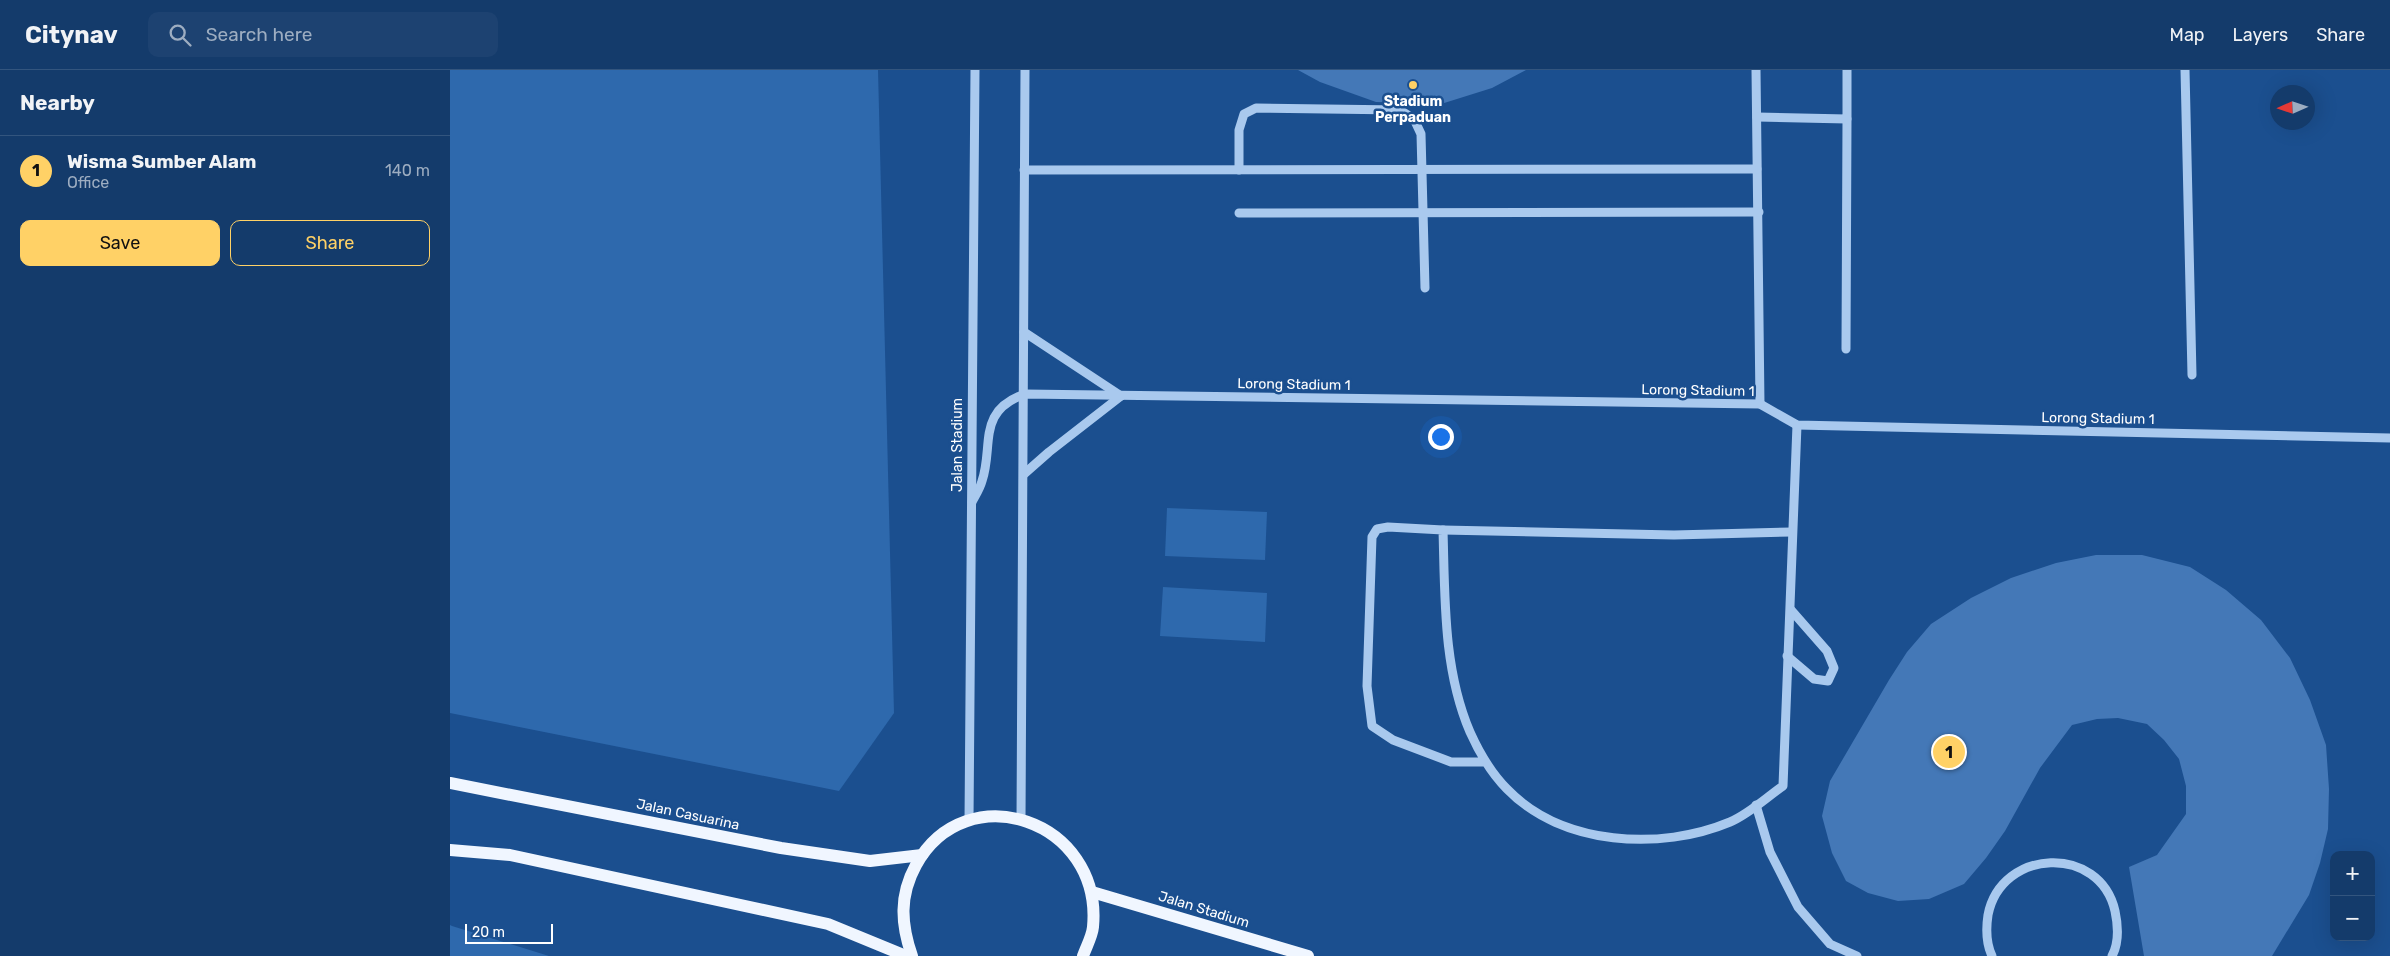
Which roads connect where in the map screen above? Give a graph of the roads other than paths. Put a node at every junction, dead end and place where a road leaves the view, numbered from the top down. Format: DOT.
graph roads {
  1 [pos="975,70"];
  2 [pos="1025,70"];
  3 [pos="1756,70"];
  4 [pos="1847,70"];
  5 [pos="2185,70"];
  6 [pos="1757,117"];
  7 [pos="1847,119"];
  8 [pos="1422,168"];
  9 [pos="1758,169"];
  10 [pos="1024,170"];
  11 [pos="1239,170"];
  12 [pos="1423,212"];
  13 [pos="1759,212"];
  14 [pos="1239,213"];
  15 [pos="1425,288"];
  16 [pos="1024,332"];
  17 [pos="1846,349"];
  18 [pos="2192,374"];
  19 [pos="1025,394"];
  20 [pos="1121,396"];
  21 [pos="1760,404"];
  22 [pos="1797,424"];
  23 [pos="2390,438"];
  24 [pos="1024,474"];
  25 [pos="972,502"];
  26 [pos="1443,530"];
  27 [pos="1792,532"];
  28 [pos="1791,610"];
  29 [pos="1787,656"];
  30 [pos="1486,762"];
  31 [pos="450,783"];
  32 [pos="1756,805"];
  33 [pos="1021,820"];
  34 [pos="969,821"];
  35 [pos="450,850"];
  36 [pos="922,855"];
  37 [pos="1092,892"];
  38 [pos="1988,955"];
  39 [pos="906,956"];
  40 [pos="912,956"];
  41 [pos="1083,956"];
  42 [pos="1308,956"];
  43 [pos="1858,956"];
  44 [pos="2112,956"];
  1 -- 25 [label="street, Jalan Stadium"];
  2 -- 10 [label="street"];
  3 -- 6 [label="street"];
  4 -- 7 [label="street"];
  5 -- 18 [label="street"];
  6 -- 7 [label="street"];
  6 -- 9 [label="street"];
  7 -- 17 [label="street"];
  8 -- 9 [label="street"];
  8 -- 11 [label="street"];
  8 -- 11 [label="street"];
  8 -- 12 [label="street"];
  9 -- 13 [label="street"];
  10 -- 11 [label="street"];
  10 -- 16 [label="street"];
  12 -- 13 [label="street"];
  12 -- 14 [label="street"];
  12 -- 15 [label="street"];
  13 -- 21 [label="street"];
  16 -- 19 [label="street"];
  16 -- 20 [label="street"];
  19 -- 20 [label="street, Lorong Stadium 1"];
  19 -- 24 [label="street"];
  19 -- 25 [label="street"];
  20 -- 21 [label="street, Lorong Stadium 1"];
  20 -- 24 [label="street"];
  21 -- 22 [label="street, Lorong Stadium 1"];
  22 -- 23 [label="street, Lorong Stadium 1"];
  22 -- 27 [label="street"];
  24 -- 33 [label="street"];
  25 -- 34 [label="street, Jalan Stadium"];
  26 -- 27 [label="street"];
  26 -- 30 [label="street"];
  26 -- 30 [label="street"];
  27 -- 28 [label="street"];
  28 -- 29 [label="street"];
  28 -- 29 [label="street"];
  29 -- 32 [label="street"];
  30 -- 32 [label="street"];
  31 -- 36 [label="main road, Jalan Casuarina"];
  32 -- 43 [label="street"];
  33 -- 34 [label="main road"];
  33 -- 37 [label="main road"];
  34 -- 36 [label="main road"];
  35 -- 39 [label="main road"];
  36 -- 40 [label="main road"];
  37 -- 41 [label="main road"];
  37 -- 42 [label="main road, Jalan Stadium"];
  38 -- 44 [label="street"];
}
